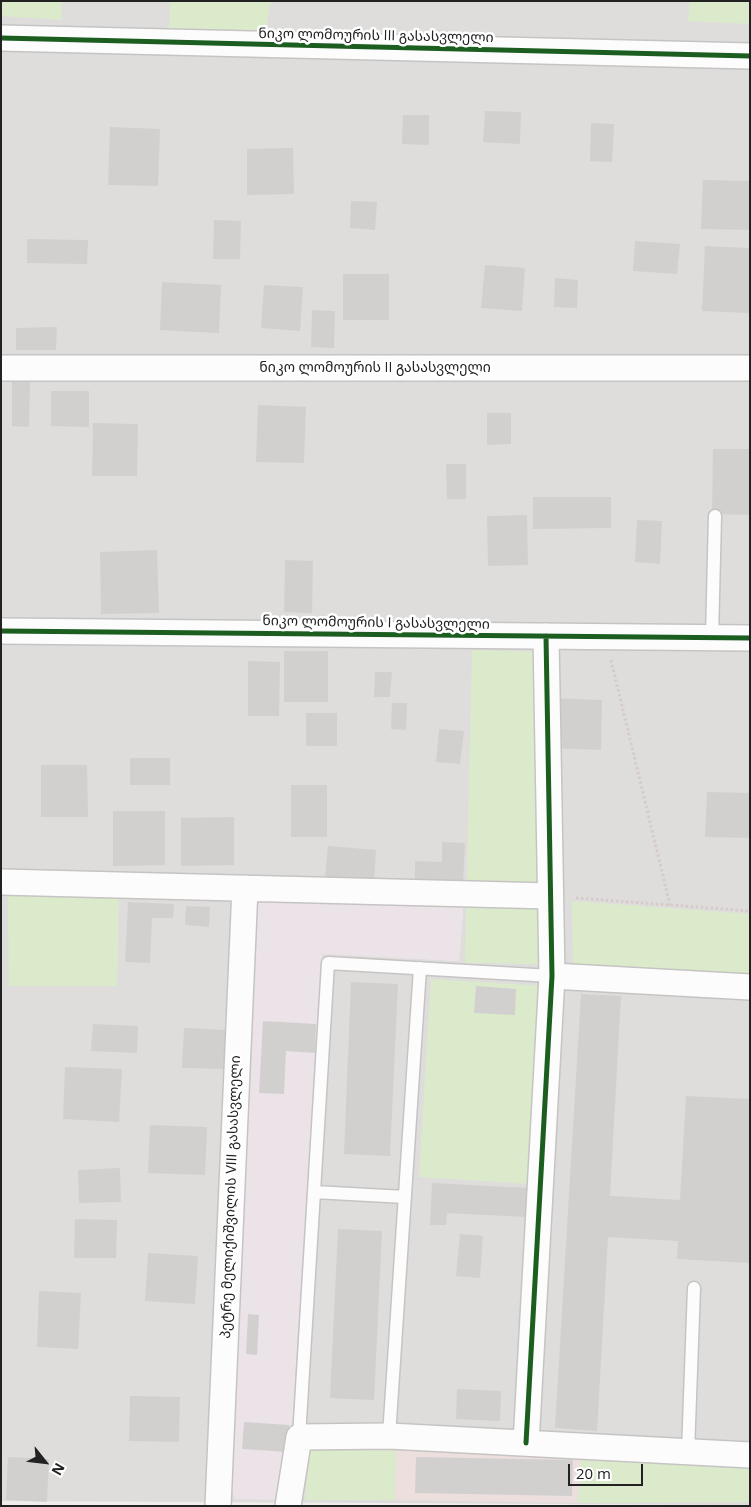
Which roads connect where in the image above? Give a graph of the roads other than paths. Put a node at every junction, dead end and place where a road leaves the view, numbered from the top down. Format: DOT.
graph roads {
  1 [pos="1,38"];
  2 [pos="750,56"];
  3 [pos="1,368"];
  4 [pos="750,368"];
  5 [pos="715,516"];
  6 [pos="1,631"];
  7 [pos="546,636"];
  8 [pos="712,637"];
  9 [pos="750,638"];
  10 [pos="1,882"];
  11 [pos="244,888"];
  12 [pos="550,896"];
  13 [pos="420,968"];
  14 [pos="552,976"];
  15 [pos="750,987"];
  16 [pos="314,1192"];
  17 [pos="405,1196"];
  18 [pos="694,1288"];
  19 [pos="388,1436"];
  20 [pos="299,1437"];
  21 [pos="526,1443"];
  22 [pos="688,1452"];
  23 [pos="750,1455"];
  24 [pos="218,1506"];
  25 [pos="288,1506"];
  1 -- 2 [label="street, ნიკო ლომოურის III გასასვლელი"];
  3 -- 4 [label="street, ნიკო ლომოურის II გასასვლელი"];
  5 -- 8 [label="lane"];
  6 -- 7 [label="street, ნიკო ლომოურის I გასასვლელი"];
  7 -- 8 [label="street, ნიკო ლომოურის I გასასვლელი"];
  7 -- 12 [label="street"];
  8 -- 9 [label="street, ნიკო ლომოურის I გასასვლელი"];
  10 -- 11 [label="street"];
  11 -- 12 [label="street"];
  11 -- 24 [label="street, პეტრე მელიქიშვილის VIII გასასვლელი"];
  12 -- 14 [label="street"];
  13 -- 14 [label="lane"];
  13 -- 16 [label="lane"];
  13 -- 17 [label="lane"];
  14 -- 15 [label="street"];
  14 -- 21 [label="street"];
  16 -- 17 [label="lane"];
  16 -- 20 [label="lane"];
  17 -- 19 [label="lane"];
  18 -- 22 [label="lane"];
  19 -- 20 [label="street"];
  19 -- 21 [label="street"];
  20 -- 25 [label="street"];
  21 -- 22 [label="street"];
  22 -- 23 [label="street"];
}
